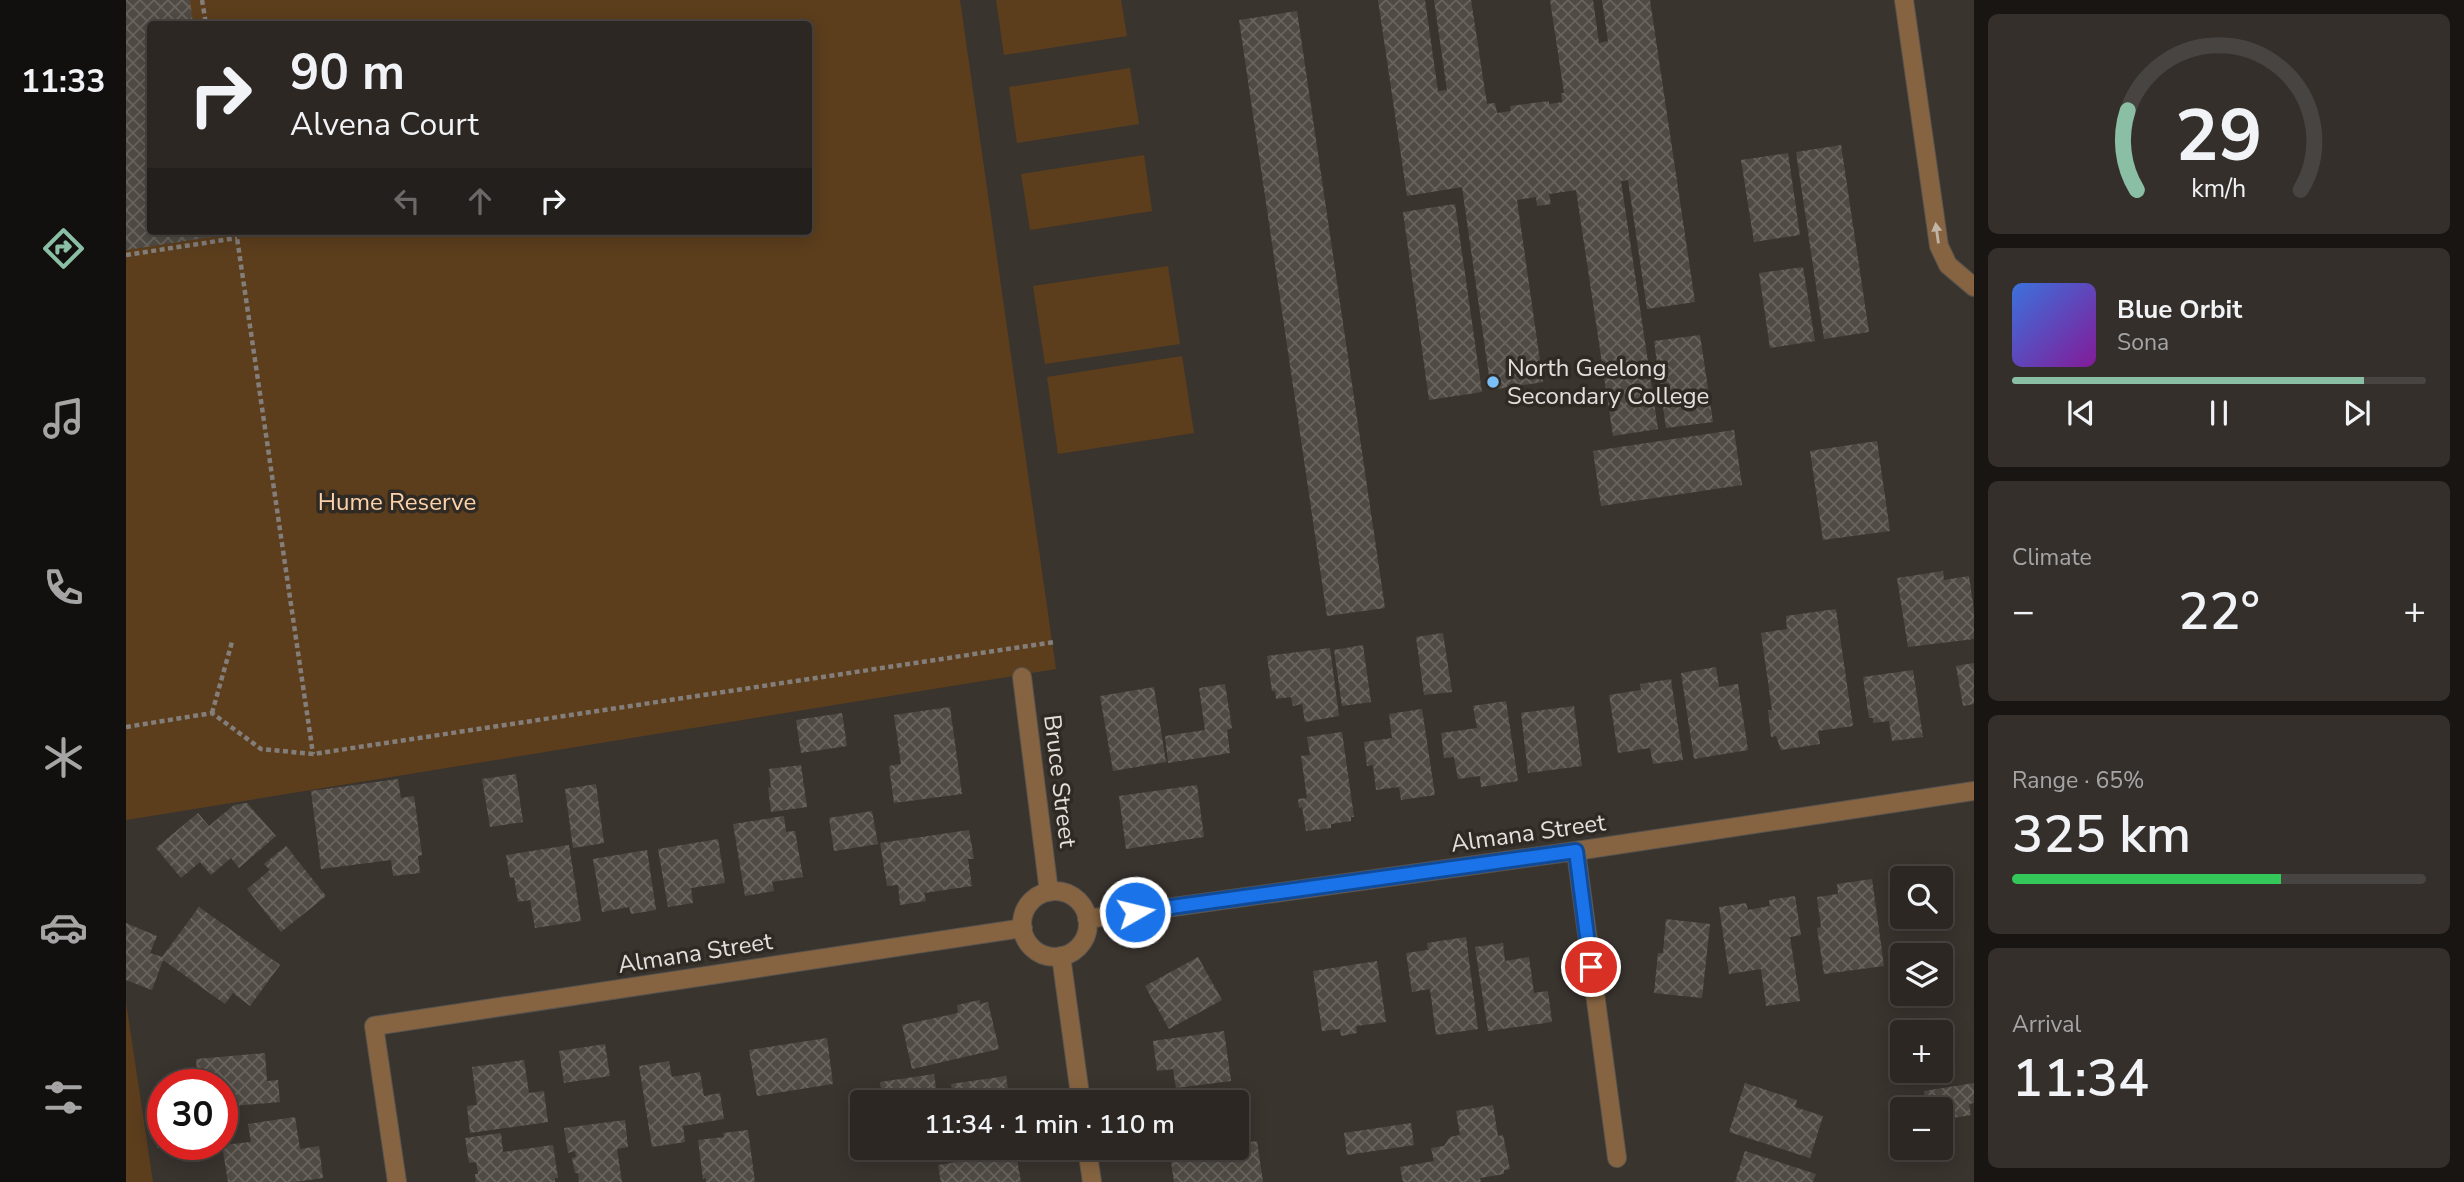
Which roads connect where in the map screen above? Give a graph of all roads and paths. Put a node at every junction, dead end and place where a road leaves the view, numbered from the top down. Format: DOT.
graph roads {
  1 [pos="202,0"];
  2 [pos="1903,0"];
  3 [pos="206,21"];
  4 [pos="237,235"];
  5 [pos="237,238"];
  6 [pos="126,255"];
  7 [pos="1974,287"];
  8 [pos="232,642"];
  9 [pos="1055,642"];
  10 [pos="1022,677"];
  11 [pos="212,713"];
  12 [pos="126,727"];
  13 [pos="313,754"];
  14 [pos="1974,791"];
  15 [pos="1576,851"];
  16 [pos="1049,892"];
  17 [pos="1087,919"];
  18 [pos="1023,928"];
  19 [pos="1061,956"];
  20 [pos="1079,1090"];
  21 [pos="1617,1158"];
  22 [pos="1089,1160"];
  23 [pos="397,1182"];
  24 [pos="1092,1182"];
  1 -- 3 [label="path"];
  7 -- 2 [label="street, one-way"];
  4 -- 5 [label="path"];
  5 -- 6 [label="path"];
  5 -- 13 [label="path"];
  8 -- 11 [label="path"];
  9 -- 13 [label="path"];
  10 -- 16 [label="street, Bruce Street"];
  11 -- 12 [label="path"];
  11 -- 13 [label="path"];
  14 -- 15 [label="street, Almana Street"];
  15 -- 17 [label="street, Almana Street"];
  15 -- 21 [label="street"];
  16 -- 17 [label="street"];
  16 -- 18 [label="street"];
  17 -- 19 [label="street"];
  18 -- 19 [label="street"];
  18 -- 23 [label="street, Almana Street"];
  19 -- 20 [label="street"];
  22 -- 24 [label="street"];
}
